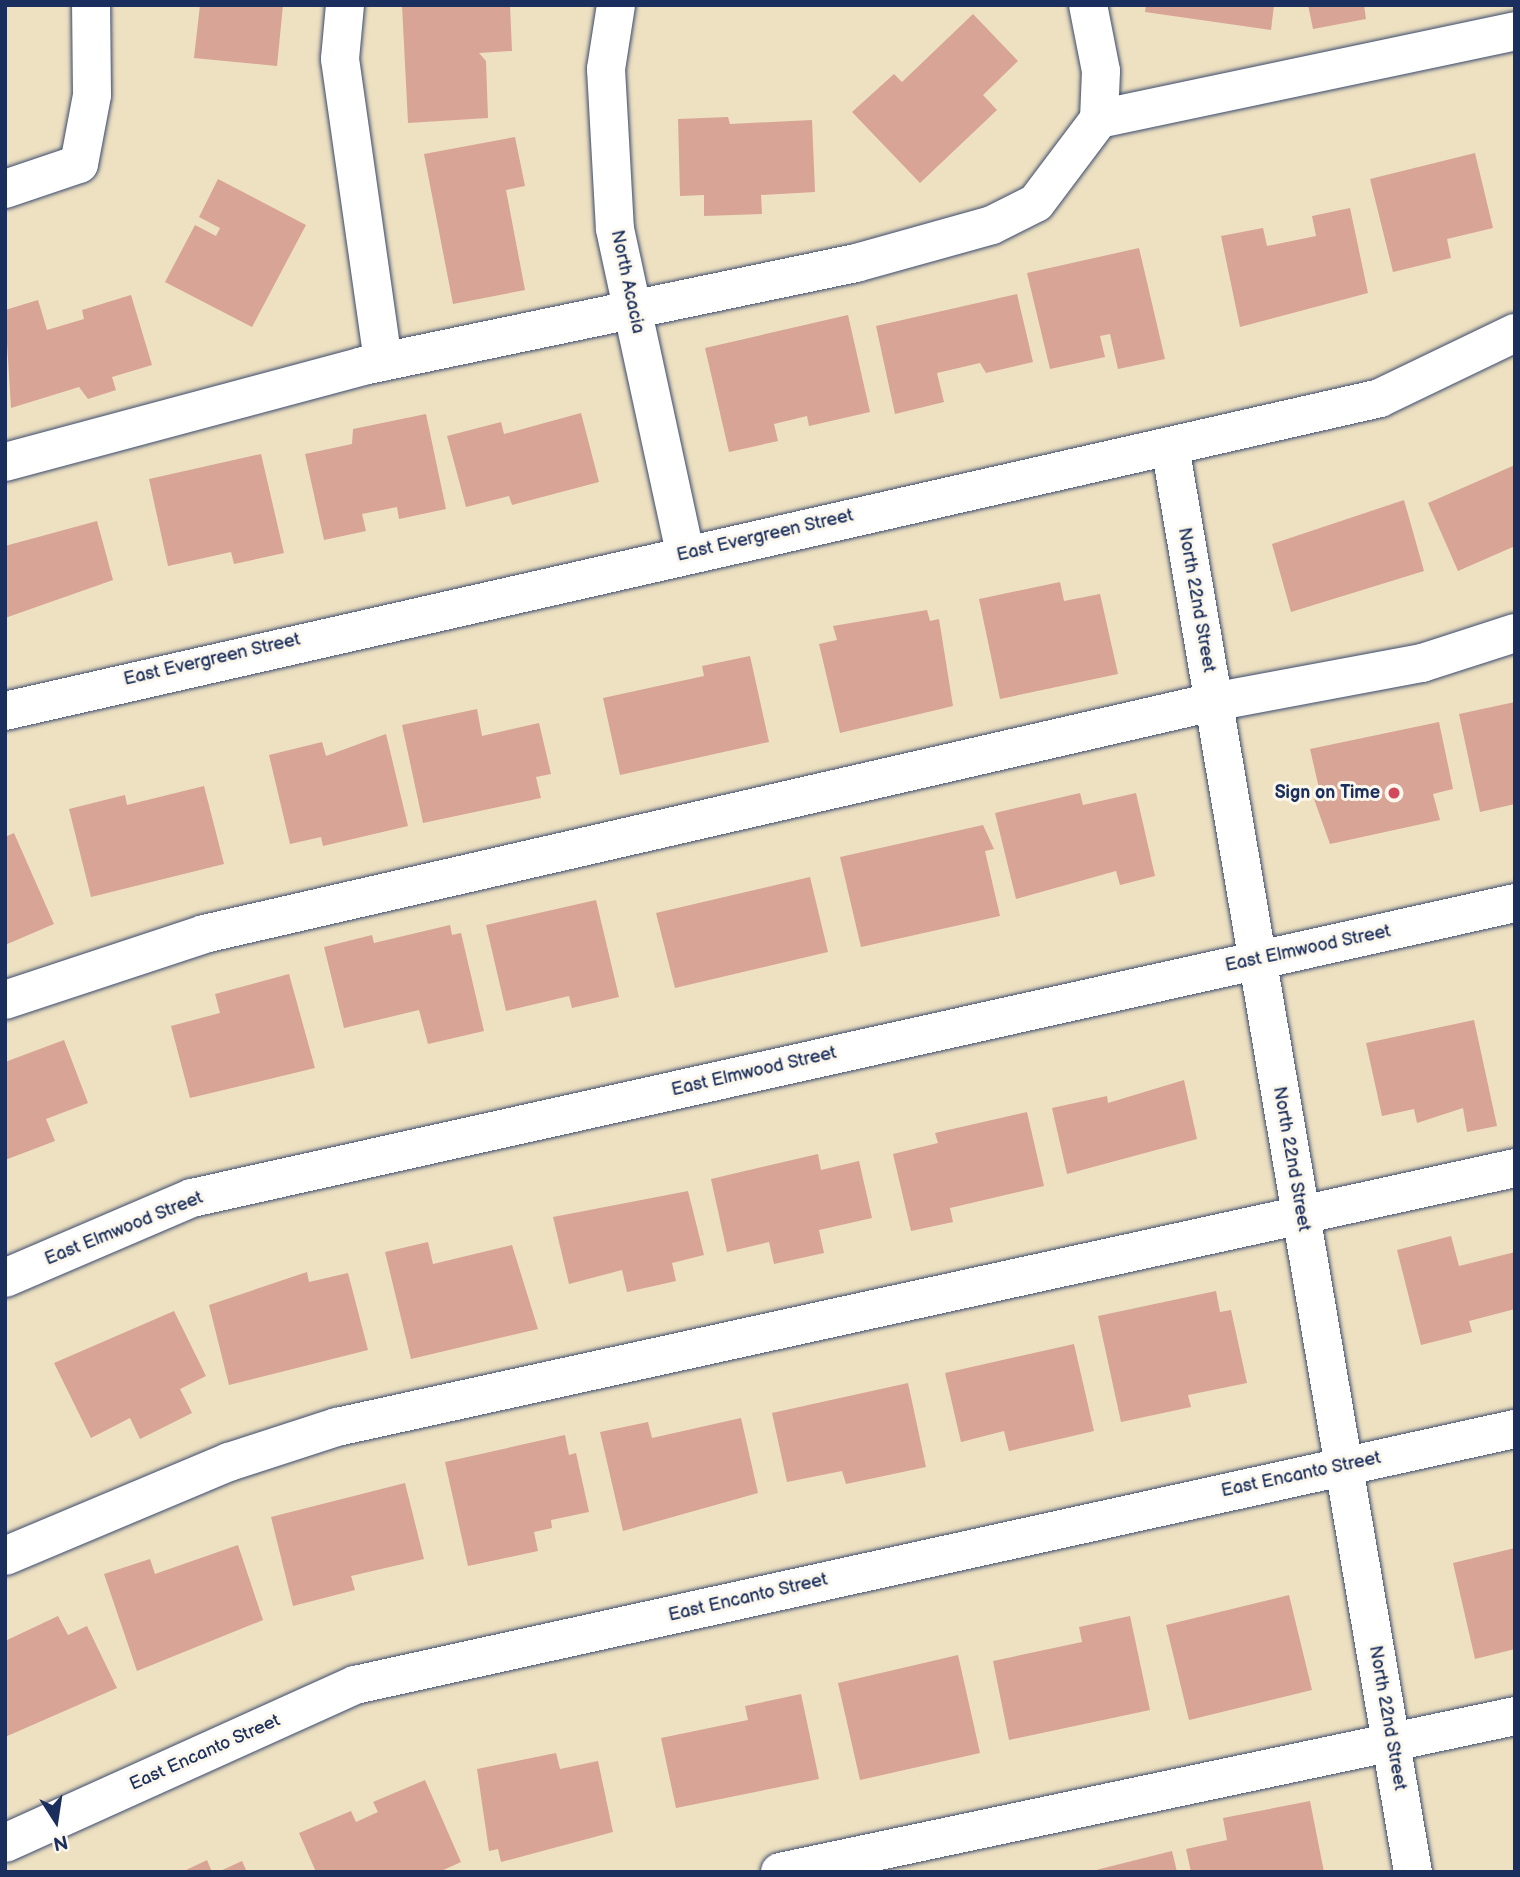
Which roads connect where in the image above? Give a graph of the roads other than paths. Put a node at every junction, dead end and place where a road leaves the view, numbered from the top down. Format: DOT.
graph roads {
  1 [pos="91,5"];
  2 [pos="345,5"];
  3 [pos="616,5"];
  4 [pos="1088,5"];
  5 [pos="1515,31"];
  6 [pos="1099,119"];
  7 [pos="5,189"];
  8 [pos="633,311"];
  9 [pos="1515,333"];
  10 [pos="383,362"];
  11 [pos="1170,446"];
  12 [pos="5,462"];
  13 [pos="685,554"];
  14 [pos="1515,633"];
  15 [pos="1213,702"];
  16 [pos="5,711"];
  17 [pos="1515,903"];
  18 [pos="1257,960"];
  19 [pos="5,1000"];
  20 [pos="1515,1168"];
  21 [pos="1301,1213"];
  22 [pos="5,1278"];
  23 [pos="1515,1429"];
  24 [pos="1344,1466"];
  25 [pos="5,1556"];
  26 [pos="1515,1716"];
  27 [pos="1391,1741"];
  28 [pos="5,1843"];
  29 [pos="780,1872"];
  30 [pos="1413,1872"];
  1 -- 7 [label="street"];
  2 -- 10 [label="street"];
  3 -- 8 [label="street, North Acacia"];
  4 -- 6 [label="street"];
  5 -- 6 [label="street"];
  6 -- 8 [label="street"];
  8 -- 10 [label="street"];
  8 -- 13 [label="street, North Acacia"];
  9 -- 11 [label="street, East Evergreen Street"];
  10 -- 12 [label="street"];
  11 -- 13 [label="street, East Evergreen Street"];
  11 -- 15 [label="street, North 22nd Street"];
  13 -- 16 [label="street, East Evergreen Street"];
  14 -- 15 [label="street"];
  15 -- 18 [label="street, North 22nd Street"];
  15 -- 19 [label="street"];
  17 -- 18 [label="street, East Elmwood Street"];
  18 -- 21 [label="street, North 22nd Street"];
  18 -- 22 [label="street, East Elmwood Street"];
  20 -- 21 [label="street"];
  21 -- 24 [label="street, North 22nd Street"];
  21 -- 25 [label="street"];
  23 -- 24 [label="street, East Encanto Street"];
  24 -- 27 [label="street, North 22nd Street"];
  24 -- 28 [label="street, East Encanto Street"];
  26 -- 27 [label="street"];
  27 -- 29 [label="street"];
  27 -- 30 [label="street, North 22nd Street"];
}
